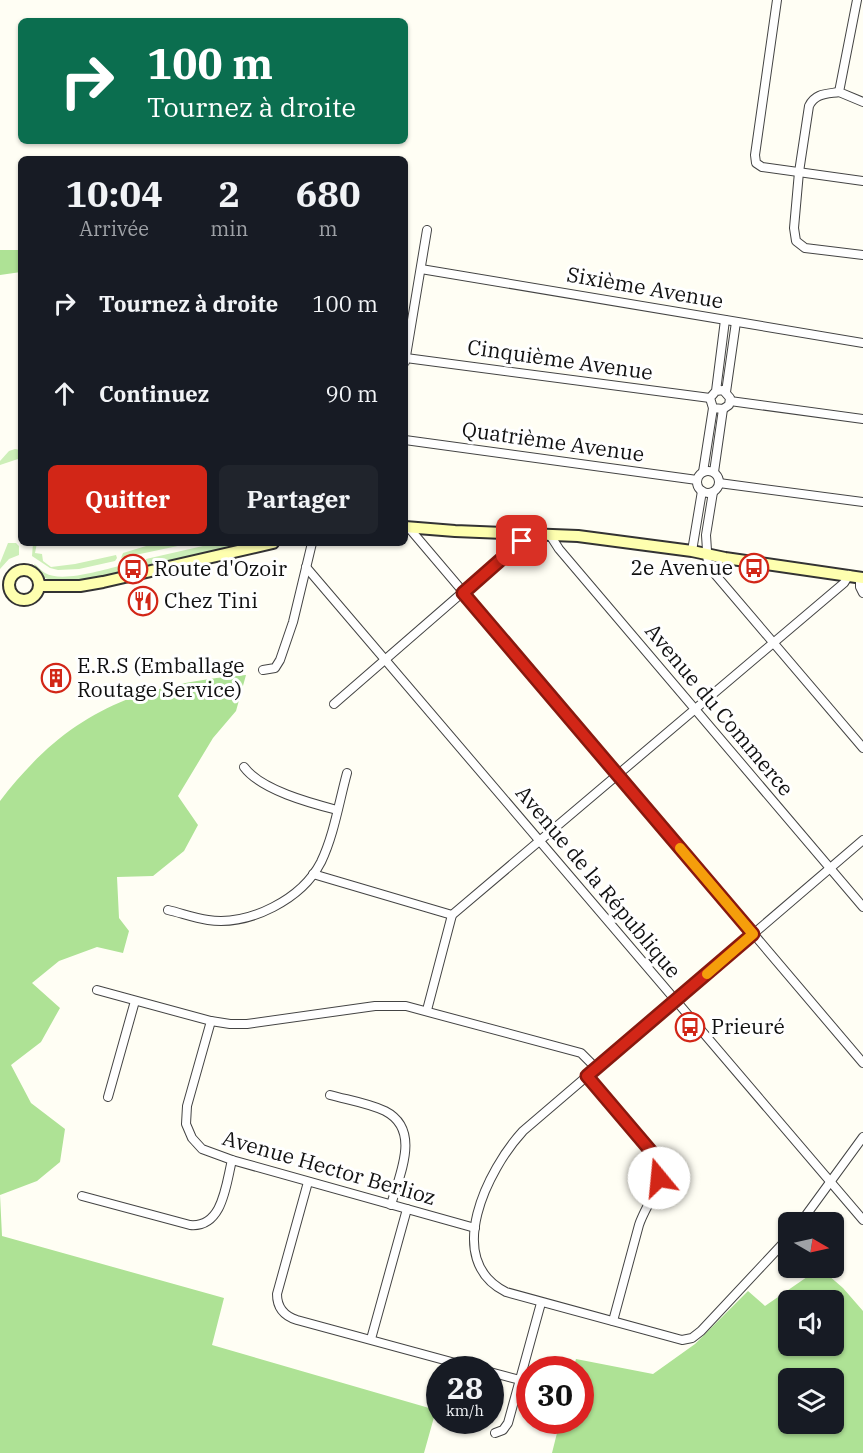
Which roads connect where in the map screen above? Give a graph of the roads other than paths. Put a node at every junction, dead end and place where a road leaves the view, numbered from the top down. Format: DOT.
graph roads {
  1 [pos="777,0"];
  2 [pos="857,0"];
  3 [pos="840,92"];
  4 [pos="863,102"];
  5 [pos="799,172"];
  6 [pos="863,181"];
  7 [pos="427,230"];
  8 [pos="863,255"];
  9 [pos="421,269"];
  10 [pos="725,320"];
  11 [pos="736,322"];
  12 [pos="408,343"];
  13 [pos="863,343"];
  14 [pos="408,360"];
  15 [pos="716,391"];
  16 [pos="726,392"];
  17 [pos="710,398"];
  18 [pos="730,401"];
  19 [pos="713,408"];
  20 [pos="723,409"];
  21 [pos="863,419"];
  22 [pos="408,440"];
  23 [pos="702,472"];
  24 [pos="714,472"];
  25 [pos="697,480"];
  26 [pos="719,483"];
  27 [pos="702,491"];
  28 [pos="713,492"];
  29 [pos="863,502"];
  30 [pos="408,527"];
  31 [pos="408,528"];
  32 [pos="531,533"];
  33 [pos="550,534"];
  34 [pos="260,546"];
  35 [pos="311,546"];
  36 [pos="692,551"];
  37 [pos="707,554"];
  38 [pos="306,567"];
  39 [pos="857,577"];
  40 [pos="39,586"];
  41 [pos="5,592"];
  42 [pos="463,593"];
  43 [pos="863,593"];
  44 [pos="773,644"];
  45 [pos="385,660"];
  46 [pos="263,670"];
  47 [pos="334,704"];
  48 [pos="695,710"];
  49 [pos="863,748"];
  50 [pos="244,767"];
  51 [pos="347,773"];
  52 [pos="618,775"];
  53 [pos="337,810"];
  54 [pos="863,840"];
  55 [pos="540,841"];
  56 [pos="830,868"];
  57 [pos="313,874"];
  58 [pos="863,907"];
  59 [pos="168,910"];
  60 [pos="452,915"];
  61 [pos="753,934"];
  62 [pos="97,990"];
  63 [pos="675,1000"];
  64 [pos="135,1001"];
  65 [pos="427,1010"];
  66 [pos="211,1021"];
  67 [pos="863,1063"];
  68 [pos="596,1068"];
  69 [pos="587,1076"];
  70 [pos="330,1095"];
  71 [pos="108,1097"];
  72 [pos="863,1137"];
  73 [pos="232,1160"];
  74 [pos="308,1182"];
  75 [pos="830,1182"];
  76 [pos="82,1196"];
  77 [pos="391,1205"];
  78 [pos="407,1209"];
  79 [pos="808,1212"];
  80 [pos="863,1220"];
  81 [pos="475,1228"];
  82 [pos="778,1249"];
  83 [pos="541,1303"];
  84 [pos="613,1321"];
  85 [pos="371,1340"];
  86 [pos="430,1356"];
  87 [pos="527,1356"];
  88 [pos="516,1394"];
  89 [pos="504,1429"];
  1 -- 5 [label="street"];
  2 -- 3 [label="street"];
  3 -- 4 [label="street"];
  3 -- 5 [label="street"];
  5 -- 6 [label="street"];
  5 -- 8 [label="street"];
  7 -- 9 [label="street"];
  9 -- 10 [label="street, Sixième Avenue"];
  9 -- 12 [label="street"];
  10 -- 11 [label="street, Sixième Avenue"];
  10 -- 15 [label="street"];
  11 -- 13 [label="street, Sixième Avenue"];
  11 -- 16 [label="street"];
  14 -- 17 [label="street, Cinquième Avenue"];
  15 -- 16 [label="street"];
  15 -- 17 [label="street"];
  16 -- 18 [label="street"];
  17 -- 19 [label="street"];
  18 -- 20 [label="street"];
  18 -- 21 [label="street"];
  19 -- 20 [label="street"];
  19 -- 23 [label="street"];
  20 -- 24 [label="street"];
  22 -- 25 [label="street, Quatrième Avenue"];
  23 -- 24 [label="street"];
  23 -- 25 [label="street"];
  24 -- 26 [label="street"];
  25 -- 27 [label="street"];
  26 -- 28 [label="street"];
  26 -- 29 [label="street"];
  27 -- 28 [label="street"];
  27 -- 36 [label="street"];
  28 -- 37 [label="street"];
  30 -- 32 [label="main road"];
  31 -- 42 [label="street"];
  32 -- 33 [label="main road"];
  32 -- 42 [label="street"];
  33 -- 36 [label="main road"];
  33 -- 48 [label="street, Avenue du Commerce"];
  34 -- 40 [label="main road"];
  35 -- 38 [label="street"];
  36 -- 37 [label="main road"];
  37 -- 39 [label="main road"];
  37 -- 44 [label="street"];
  38 -- 45 [label="street, Avenue de la République"];
  38 -- 46 [label="street"];
  39 -- 43 [label="street"];
  39 -- 44 [label="street"];
  40 -- 41 [label="main road"];
  40 -- 41 [label="main road"];
  42 -- 45 [label="street"];
  42 -- 52 [label="street"];
  44 -- 48 [label="street"];
  44 -- 49 [label="street"];
  45 -- 47 [label="street"];
  45 -- 55 [label="street, Avenue de la République"];
  48 -- 52 [label="street"];
  48 -- 56 [label="street, Avenue du Commerce"];
  50 -- 53 [label="street"];
  51 -- 53 [label="street"];
  52 -- 55 [label="street"];
  52 -- 61 [label="street"];
  53 -- 57 [label="street"];
  54 -- 56 [label="street"];
  55 -- 60 [label="street"];
  55 -- 63 [label="street, Avenue de la République"];
  56 -- 58 [label="street, Avenue du Commerce"];
  56 -- 61 [label="street"];
  57 -- 59 [label="street"];
  57 -- 60 [label="street"];
  60 -- 65 [label="street"];
  61 -- 63 [label="street"];
  61 -- 67 [label="street"];
  62 -- 64 [label="street"];
  63 -- 68 [label="street"];
  63 -- 75 [label="street, Avenue de la République"];
  64 -- 66 [label="street"];
  64 -- 71 [label="street"];
  65 -- 66 [label="street"];
  65 -- 68 [label="street"];
  66 -- 73 [label="street, Avenue Hector Berlioz"];
  68 -- 69 [label="street"];
  69 -- 81 [label="street"];
  69 -- 84 [label="street"];
  70 -- 77 [label="street"];
  72 -- 75 [label="street"];
  73 -- 74 [label="street, Avenue Hector Berlioz"];
  73 -- 76 [label="street"];
  74 -- 77 [label="street, Avenue Hector Berlioz"];
  74 -- 85 [label="street"];
  75 -- 79 [label="street"];
  75 -- 80 [label="street, Avenue de la République"];
  77 -- 78 [label="street, Avenue Hector Berlioz"];
  78 -- 81 [label="street, Avenue Hector Berlioz"];
  78 -- 85 [label="street"];
  81 -- 83 [label="street"];
  82 -- 84 [label="street"];
  83 -- 84 [label="street"];
  83 -- 87 [label="street"];
  85 -- 86 [label="street"];
  88 -- 89 [label="street"];
}
